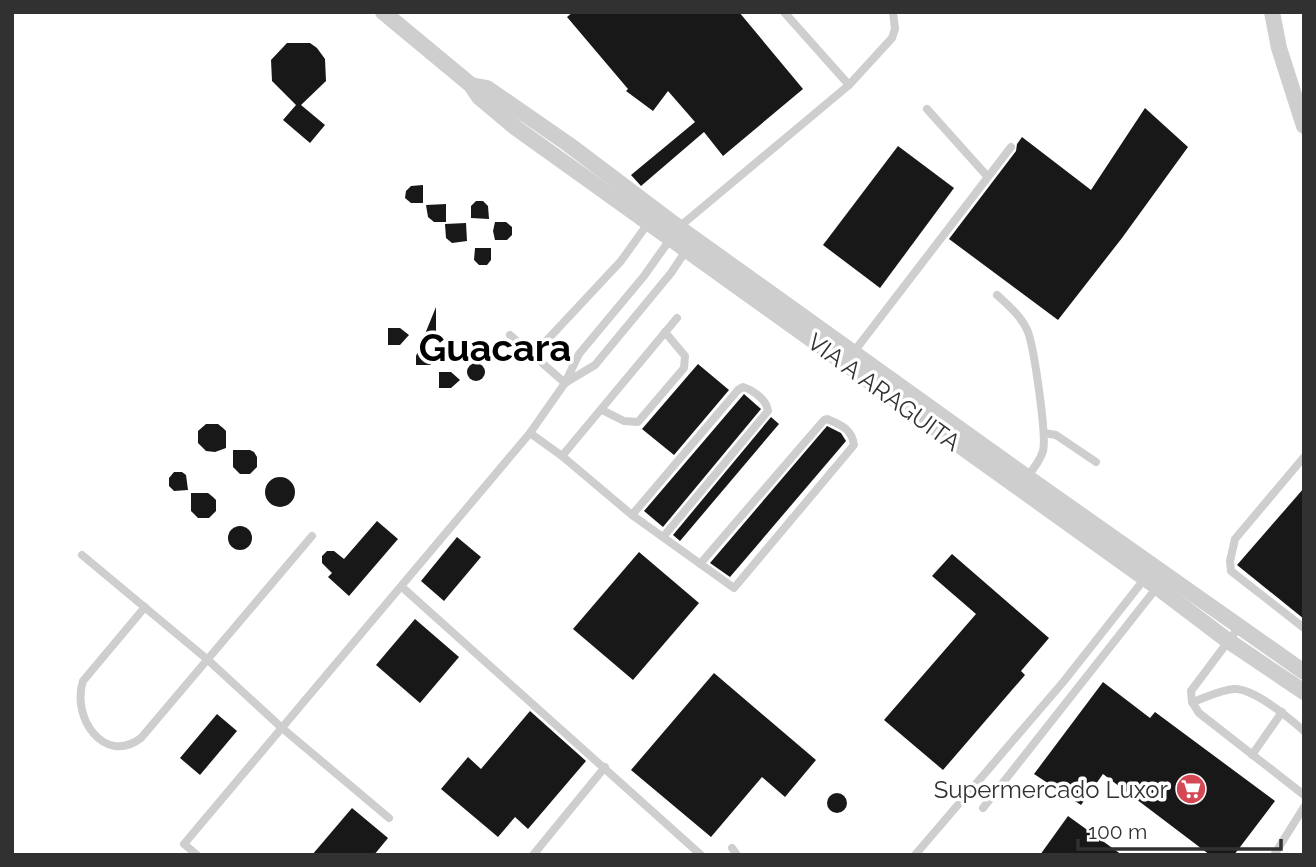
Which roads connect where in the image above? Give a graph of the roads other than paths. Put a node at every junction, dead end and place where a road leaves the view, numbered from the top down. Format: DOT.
graph roads {
  1 [pos="383,12"];
  2 [pos="784,12"];
  3 [pos="893,12"];
  4 [pos="1272,12"];
  5 [pos="849,85"];
  6 [pos="927,108"];
  7 [pos="1304,126"];
  8 [pos="1011,147"];
  9 [pos="987,176"];
  10 [pos="652,217"];
  11 [pos="674,233"];
  12 [pos="691,244"];
  13 [pos="997,295"];
  14 [pos="677,318"];
  15 [pos="665,332"];
  16 [pos="510,335"];
  17 [pos="534,354"];
  18 [pos="849,359"];
  19 [pos="565,383"];
  20 [pos="602,410"];
  21 [pos="530,433"];
  22 [pos="1044,433"];
  23 [pos="562,456"];
  24 [pos="1304,457"];
  25 [pos="1096,462"];
  26 [pos="1021,483"];
  27 [pos="632,515"];
  28 [pos="312,536"];
  29 [pos="663,537"];
  30 [pos="82,555"];
  31 [pos="700,564"];
  32 [pos="1156,577"];
  33 [pos="402,587"];
  34 [pos="145,607"];
  35 [pos="1239,627"];
  36 [pos="1304,628"];
  37 [pos="1227,640"];
  38 [pos="208,660"];
  39 [pos="1304,672"];
  40 [pos="1304,692"];
  41 [pos="1192,702"];
  42 [pos="1282,712"];
  43 [pos="282,728"];
  44 [pos="1304,731"];
  45 [pos="1252,755"];
  46 [pos="605,767"];
  47 [pos="1304,795"];
  48 [pos="1304,807"];
  49 [pos="983,808"];
  50 [pos="389,818"];
  51 [pos="197,855"];
  52 [pos="533,855"];
  53 [pos="701,855"];
  54 [pos="915,855"];
  55 [pos="1274,855"];
  1 -- 10 [label="street, VIA A ARAGUITA"];
  2 -- 5 [label="lane"];
  3 -- 5 [label="lane"];
  4 -- 7 [label="street"];
  5 -- 11 [label="lane"];
  6 -- 9 [label="lane"];
  8 -- 9 [label="lane"];
  9 -- 18 [label="lane"];
  10 -- 11 [label="street, VIA A ARAGUITA"];
  10 -- 17 [label="lane"];
  11 -- 12 [label="street, VIA A ARAGUITA"];
  11 -- 19 [label="lane"];
  12 -- 18 [label="street, VIA A ARAGUITA"];
  12 -- 19 [label="lane"];
  13 -- 22 [label="lane"];
  14 -- 15 [label="lane"];
  15 -- 20 [label="lane"];
  15 -- 20 [label="lane"];
  16 -- 17 [label="lane"];
  17 -- 19 [label="lane"];
  18 -- 26 [label="street, VIA A ARAGUITA"];
  19 -- 21 [label="lane"];
  20 -- 23 [label="lane"];
  21 -- 23 [label="lane"];
  21 -- 33 [label="lane"];
  22 -- 25 [label="lane"];
  22 -- 26 [label="lane"];
  23 -- 27 [label="lane"];
  24 -- 36 [label="lane"];
  26 -- 32 [label="street, VIA A ARAGUITA"];
  27 -- 29 [label="lane"];
  27 -- 29 [label="lane"];
  28 -- 38 [label="lane"];
  29 -- 31 [label="lane"];
  30 -- 34 [label="lane"];
  31 -- 31 [label="lane"];
  32 -- 35 [label="street, VIA A ARAGUITA"];
  32 -- 37 [label="street, VIA A ARAGUITA"];
  32 -- 49 [label="lane"];
  32 -- 54 [label="lane"];
  33 -- 43 [label="lane"];
  33 -- 46 [label="lane"];
  34 -- 38 [label="lane"];
  34 -- 38 [label="lane"];
  35 -- 37 [label="lane"];
  35 -- 39 [label="street, VIA A ARAGUITA"];
  37 -- 40 [label="street, VIA A ARAGUITA"];
  37 -- 41 [label="lane"];
  38 -- 43 [label="lane"];
  41 -- 42 [label="lane"];
  41 -- 45 [label="lane"];
  42 -- 44 [label="lane"];
  42 -- 45 [label="lane"];
  43 -- 50 [label="lane"];
  43 -- 51 [label="lane"];
  45 -- 47 [label="lane"];
  46 -- 52 [label="lane"];
  46 -- 53 [label="lane"];
  48 -- 55 [label="lane"];
}
